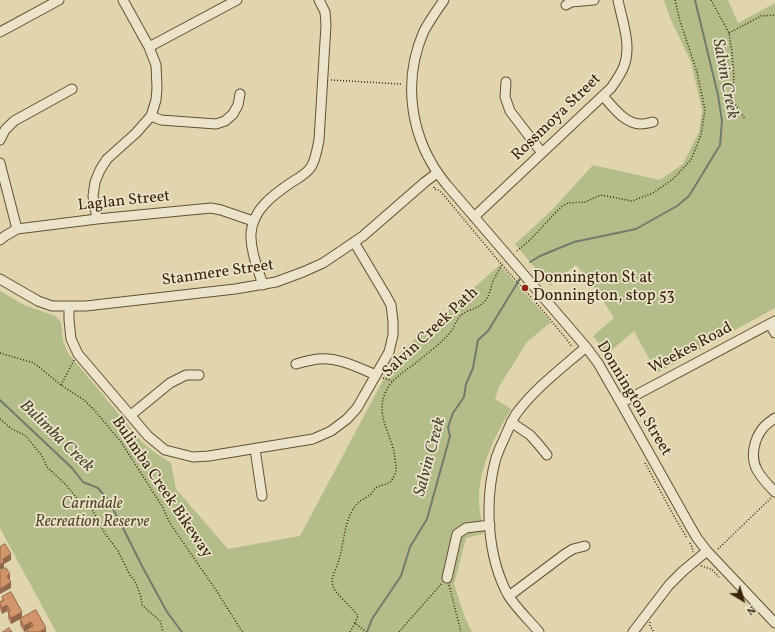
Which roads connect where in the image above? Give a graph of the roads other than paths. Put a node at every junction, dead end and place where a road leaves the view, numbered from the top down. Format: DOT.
graph roads {
  1 [pos="59,0"];
  2 [pos="123,0"];
  3 [pos="237,0"];
  4 [pos="320,0"];
  5 [pos="444,0"];
  6 [pos="594,0"];
  7 [pos="618,0"];
  8 [pos="566,5"];
  9 [pos="0,32"];
  10 [pos="149,47"];
  11 [pos="506,82"];
  12 [pos="72,89"];
  13 [pos="240,94"];
  14 [pos="603,96"];
  15 [pos="152,116"];
  16 [pos="653,122"];
  17 [pos="0,140"];
  18 [pos="542,153"];
  19 [pos="0,163"];
  20 [pos="437,173"];
  21 [pos="474,217"];
  22 [pos="97,219"];
  23 [pos="253,221"];
  24 [pos="17,229"];
  25 [pos="0,240"];
  26 [pos="354,242"];
  27 [pos="0,279"];
  28 [pos="263,285"];
  29 [pos="69,306"];
  30 [pos="772,322"];
  31 [pos="775,333"];
  32 [pos="586,348"];
  33 [pos="296,364"];
  34 [pos="199,375"];
  35 [pos="379,376"];
  36 [pos="621,404"];
  37 [pos="131,415"];
  38 [pos="775,418"];
  39 [pos="511,422"];
  40 [pos="255,449"];
  41 [pos="547,455"];
  42 [pos="774,495"];
  43 [pos="262,496"];
  44 [pos="490,525"];
  45 [pos="585,546"];
  46 [pos="707,551"];
  47 [pos="447,578"];
  48 [pos="509,596"];
  49 [pos="775,623"];
  50 [pos="638,630"];
  51 [pos="539,632"];
  1 -- 9 [label="street"];
  2 -- 10 [label="street"];
  3 -- 10 [label="street"];
  4 -- 23 [label="street"];
  5 -- 20 [label="street, Donnington Street"];
  6 -- 8 [label="street"];
  7 -- 14 [label="street, Rossmoya Street"];
  10 -- 15 [label="street"];
  11 -- 18 [label="street"];
  12 -- 17 [label="street"];
  13 -- 15 [label="street"];
  14 -- 16 [label="street"];
  14 -- 18 [label="street, Rossmoya Street"];
  15 -- 22 [label="street"];
  18 -- 21 [label="street, Rossmoya Street"];
  19 -- 24 [label="street"];
  20 -- 21 [label="street, Donnington Street"];
  20 -- 26 [label="street, Stanmere Street"];
  21 -- 32 [label="street, Donnington Street"];
  22 -- 23 [label="street, Laglan Street"];
  22 -- 24 [label="street, Laglan Street"];
  23 -- 28 [label="street"];
  24 -- 25 [label="street, Laglan Street"];
  26 -- 28 [label="street, Stanmere Street"];
  26 -- 35 [label="street"];
  27 -- 29 [label="street, Stanmere Street"];
  28 -- 29 [label="street, Stanmere Street"];
  29 -- 37 [label="street"];
  30 -- 31 [label="street"];
  30 -- 36 [label="street, Weekes Road"];
  32 -- 36 [label="street, Donnington Street"];
  32 -- 39 [label="street"];
  33 -- 35 [label="street"];
  34 -- 37 [label="street"];
  35 -- 40 [label="street"];
  36 -- 46 [label="street, Donnington Street"];
  37 -- 40 [label="street"];
  38 -- 42 [label="street"];
  39 -- 41 [label="street"];
  39 -- 44 [label="street"];
  40 -- 43 [label="street"];
  44 -- 47 [label="street"];
  44 -- 48 [label="street"];
  45 -- 48 [label="street"];
  46 -- 49 [label="street, Donnington Street"];
  46 -- 50 [label="street"];
  48 -- 51 [label="street"];
}
